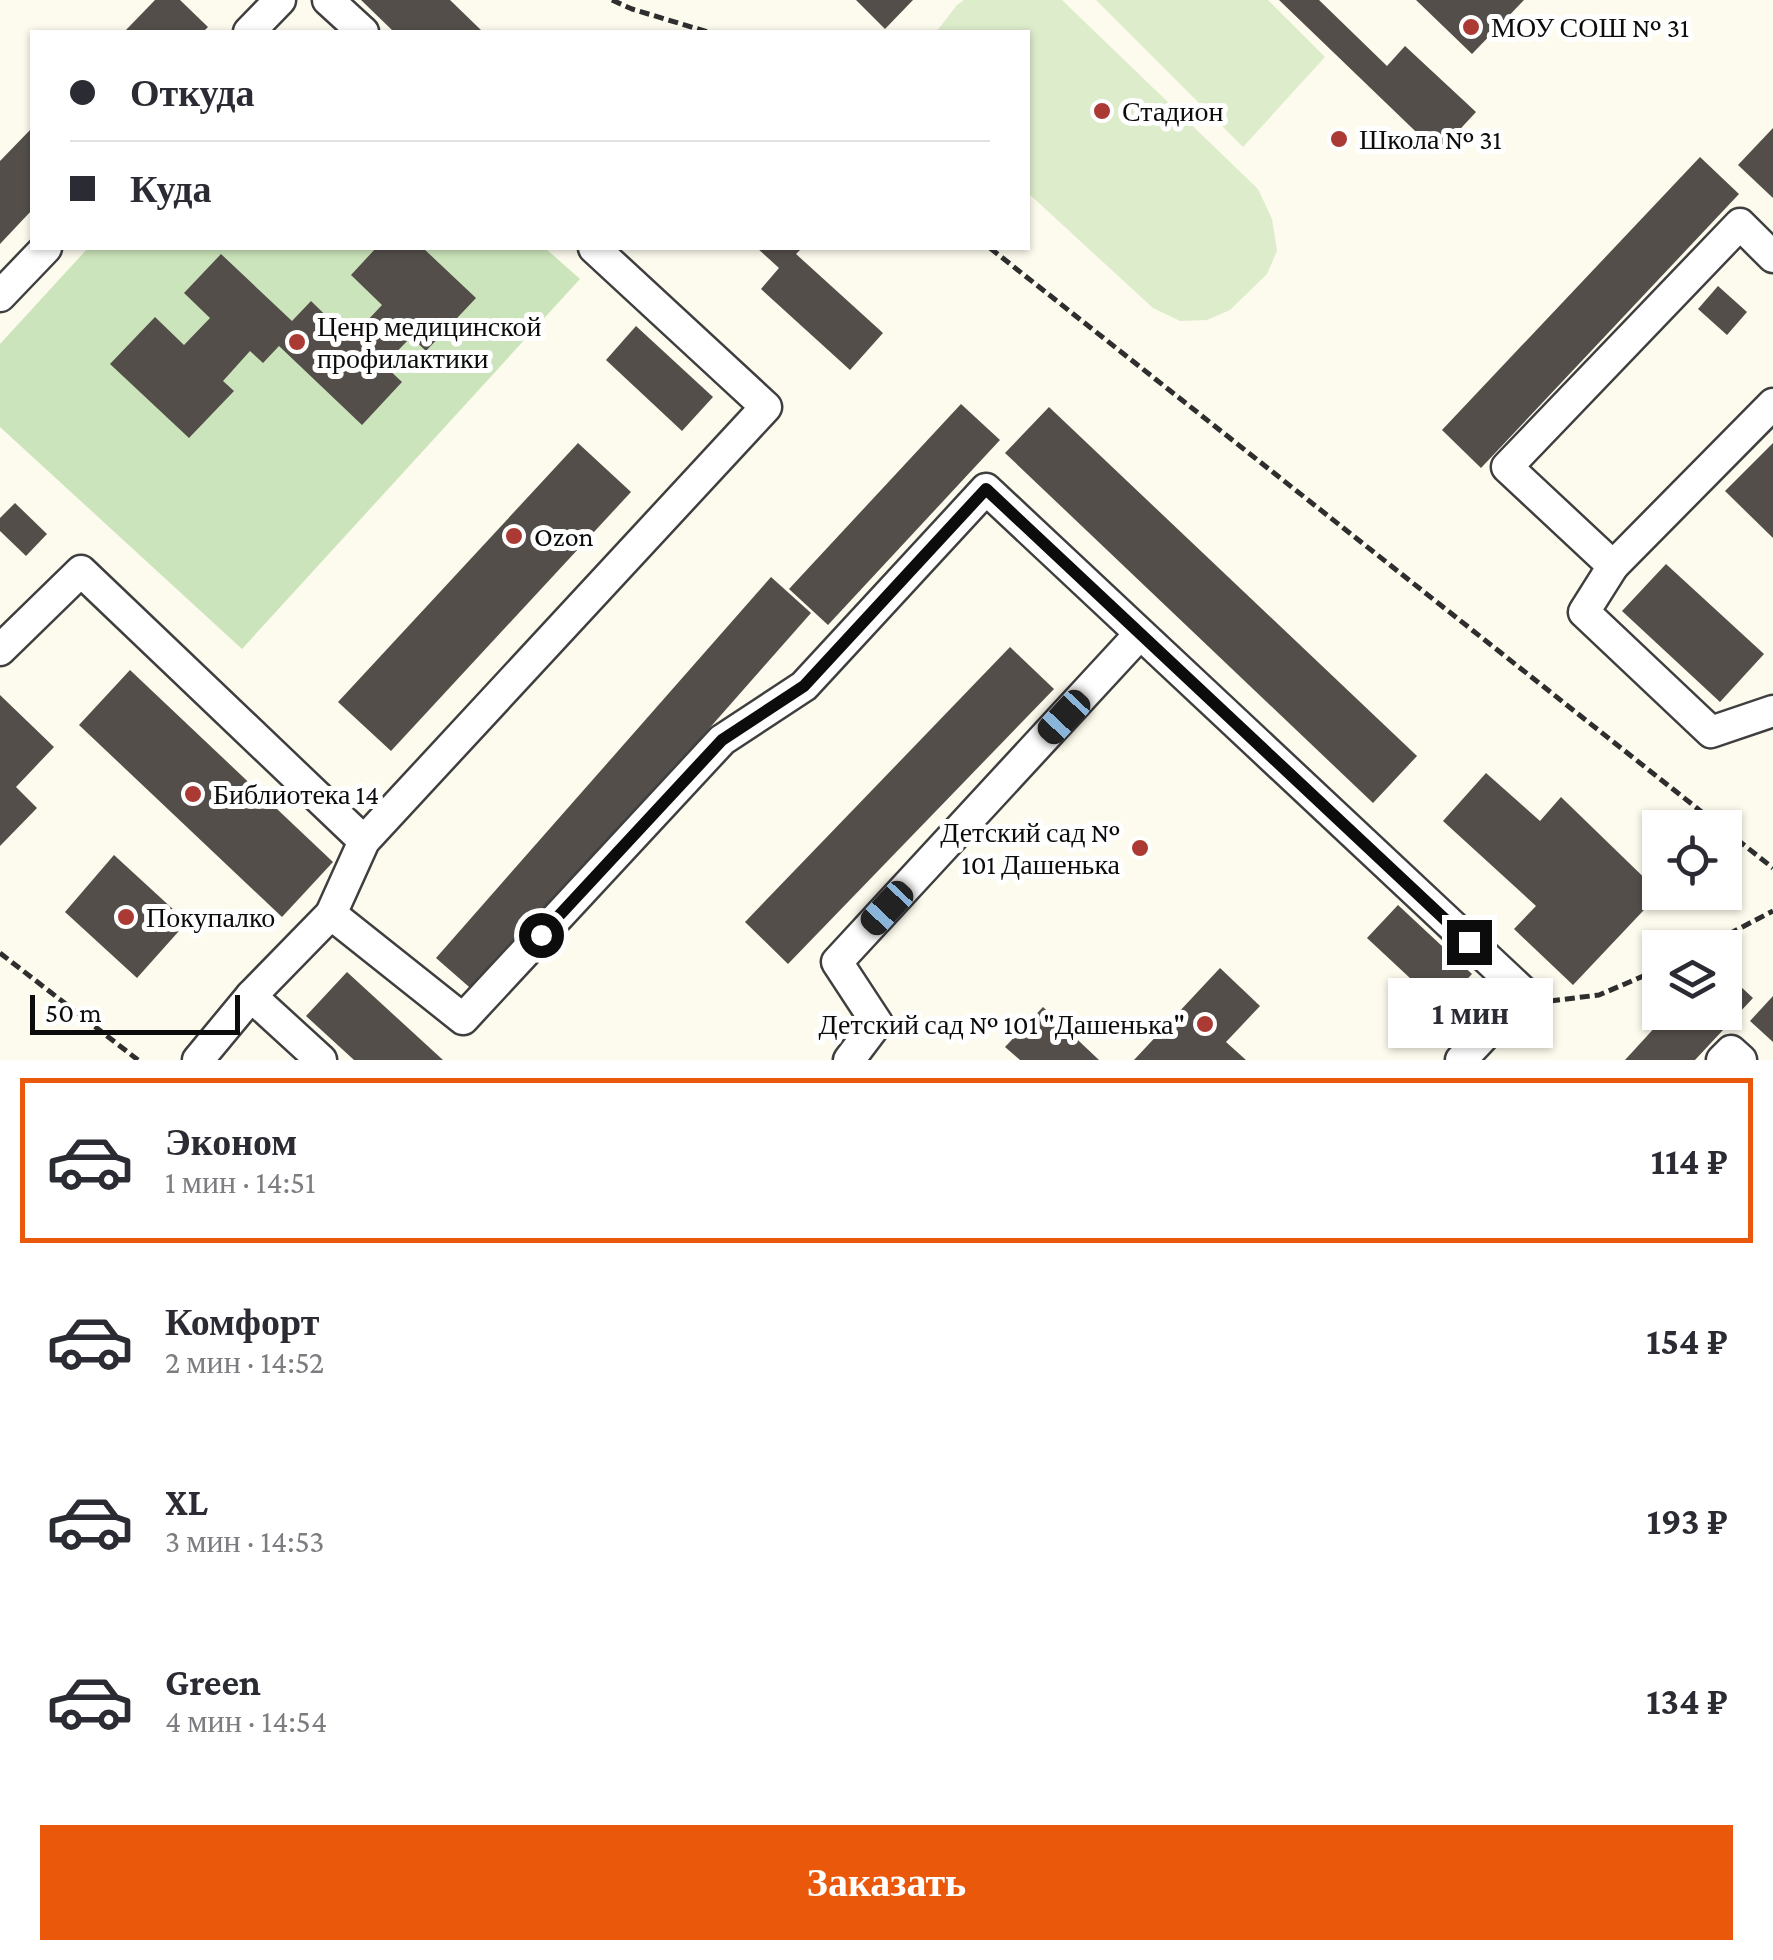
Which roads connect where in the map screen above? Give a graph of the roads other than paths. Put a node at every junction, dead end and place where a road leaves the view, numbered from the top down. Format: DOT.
graph roads {
  1 [pos="280,0"];
  2 [pos="328,0"];
  3 [pos="252,30"];
  4 [pos="361,30"];
  5 [pos="44,250"];
  6 [pos="596,250"];
  7 [pos="1773,257"];
  8 [pos="0,296"];
  9 [pos="1773,404"];
  10 [pos="1613,566"];
  11 [pos="1140,635"];
  12 [pos="0,650"];
  13 [pos="1773,712"];
  14 [pos="364,841"];
  15 [pos="331,914"];
  16 [pos="251,996"];
  17 [pos="198,1060"];
  18 [pos="321,1060"];
  19 [pos="849,1060"];
  20 [pos="1461,1060"];
  21 [pos="1722,1060"];
  22 [pos="1741,1060"];
  1 -- 3 [label="lane"];
  2 -- 4 [label="lane"];
  5 -- 8 [label="lane"];
  6 -- 14 [label="lane"];
  7 -- 10 [label="lane"];
  9 -- 10 [label="lane"];
  10 -- 13 [label="lane"];
  11 -- 15 [label="lane"];
  11 -- 19 [label="lane"];
  11 -- 20 [label="lane"];
  12 -- 14 [label="lane"];
  14 -- 15 [label="lane"];
  15 -- 16 [label="lane"];
  16 -- 17 [label="lane"];
  16 -- 18 [label="lane"];
  21 -- 22 [label="lane"];
}
